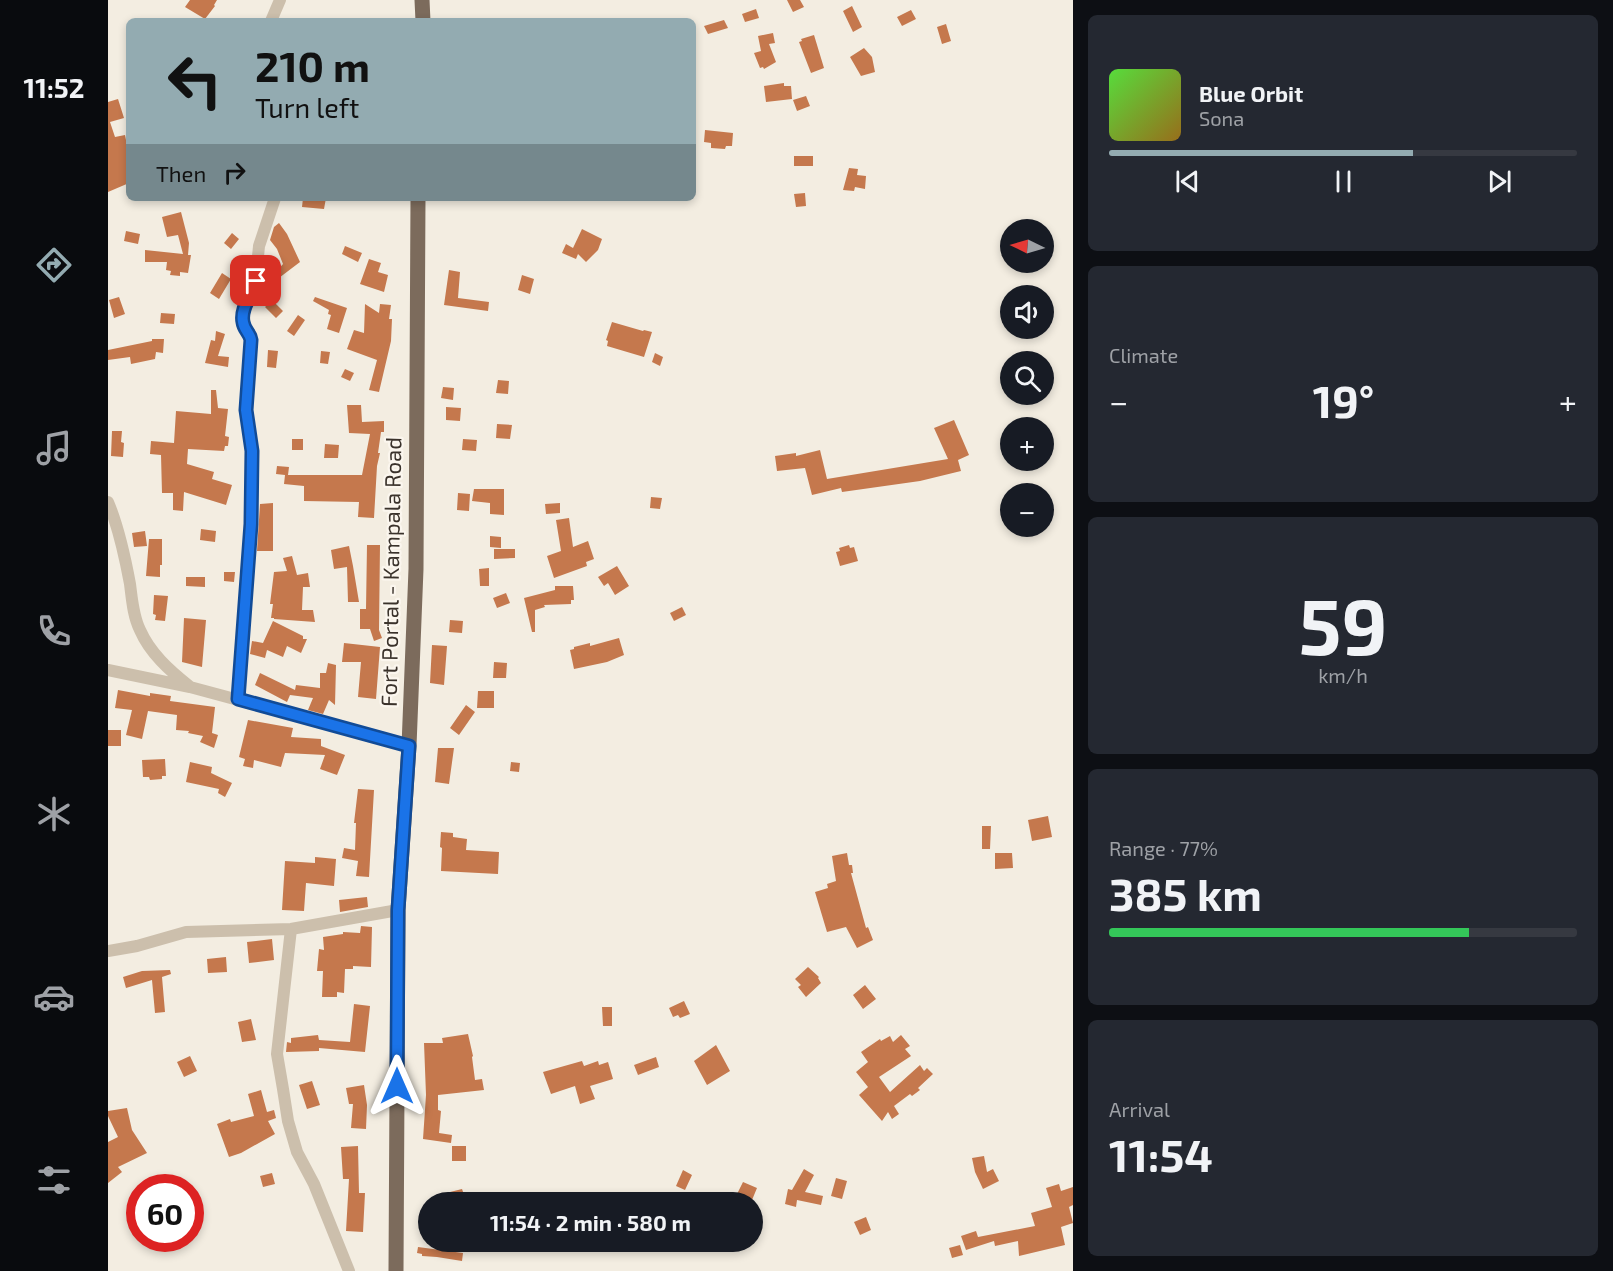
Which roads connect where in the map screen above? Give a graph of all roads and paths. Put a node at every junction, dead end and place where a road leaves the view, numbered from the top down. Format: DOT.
graph roads {
  1 [pos="280,0"];
  2 [pos="422,0"];
  3 [pos="272,18"];
  4 [pos="423,18"];
  5 [pos="274,201"];
  6 [pos="418,201"];
  7 [pos="108,502"];
  8 [pos="108,670"];
  9 [pos="190,687"];
  10 [pos="238,699"];
  11 [pos="409,746"];
  12 [pos="398,910"];
  13 [pos="291,929"];
  14 [pos="108,951"];
  15 [pos="349,1271"];
  16 [pos="396,1271"];
  1 -- 3 [label="street"];
  2 -- 4 [label="main road"];
  5 -- 10 [label="street"];
  6 -- 11 [label="main road, Fort Portal - Kampala Road"];
  7 -- 9 [label="street"];
  8 -- 9 [label="street"];
  9 -- 10 [label="street"];
  10 -- 11 [label="street"];
  11 -- 12 [label="main road, Fort Portal - Kampala Road"];
  12 -- 13 [label="street"];
  12 -- 16 [label="main road, Fort Portal - Kampala Road"];
  13 -- 14 [label="street"];
  13 -- 15 [label="street"];
}
